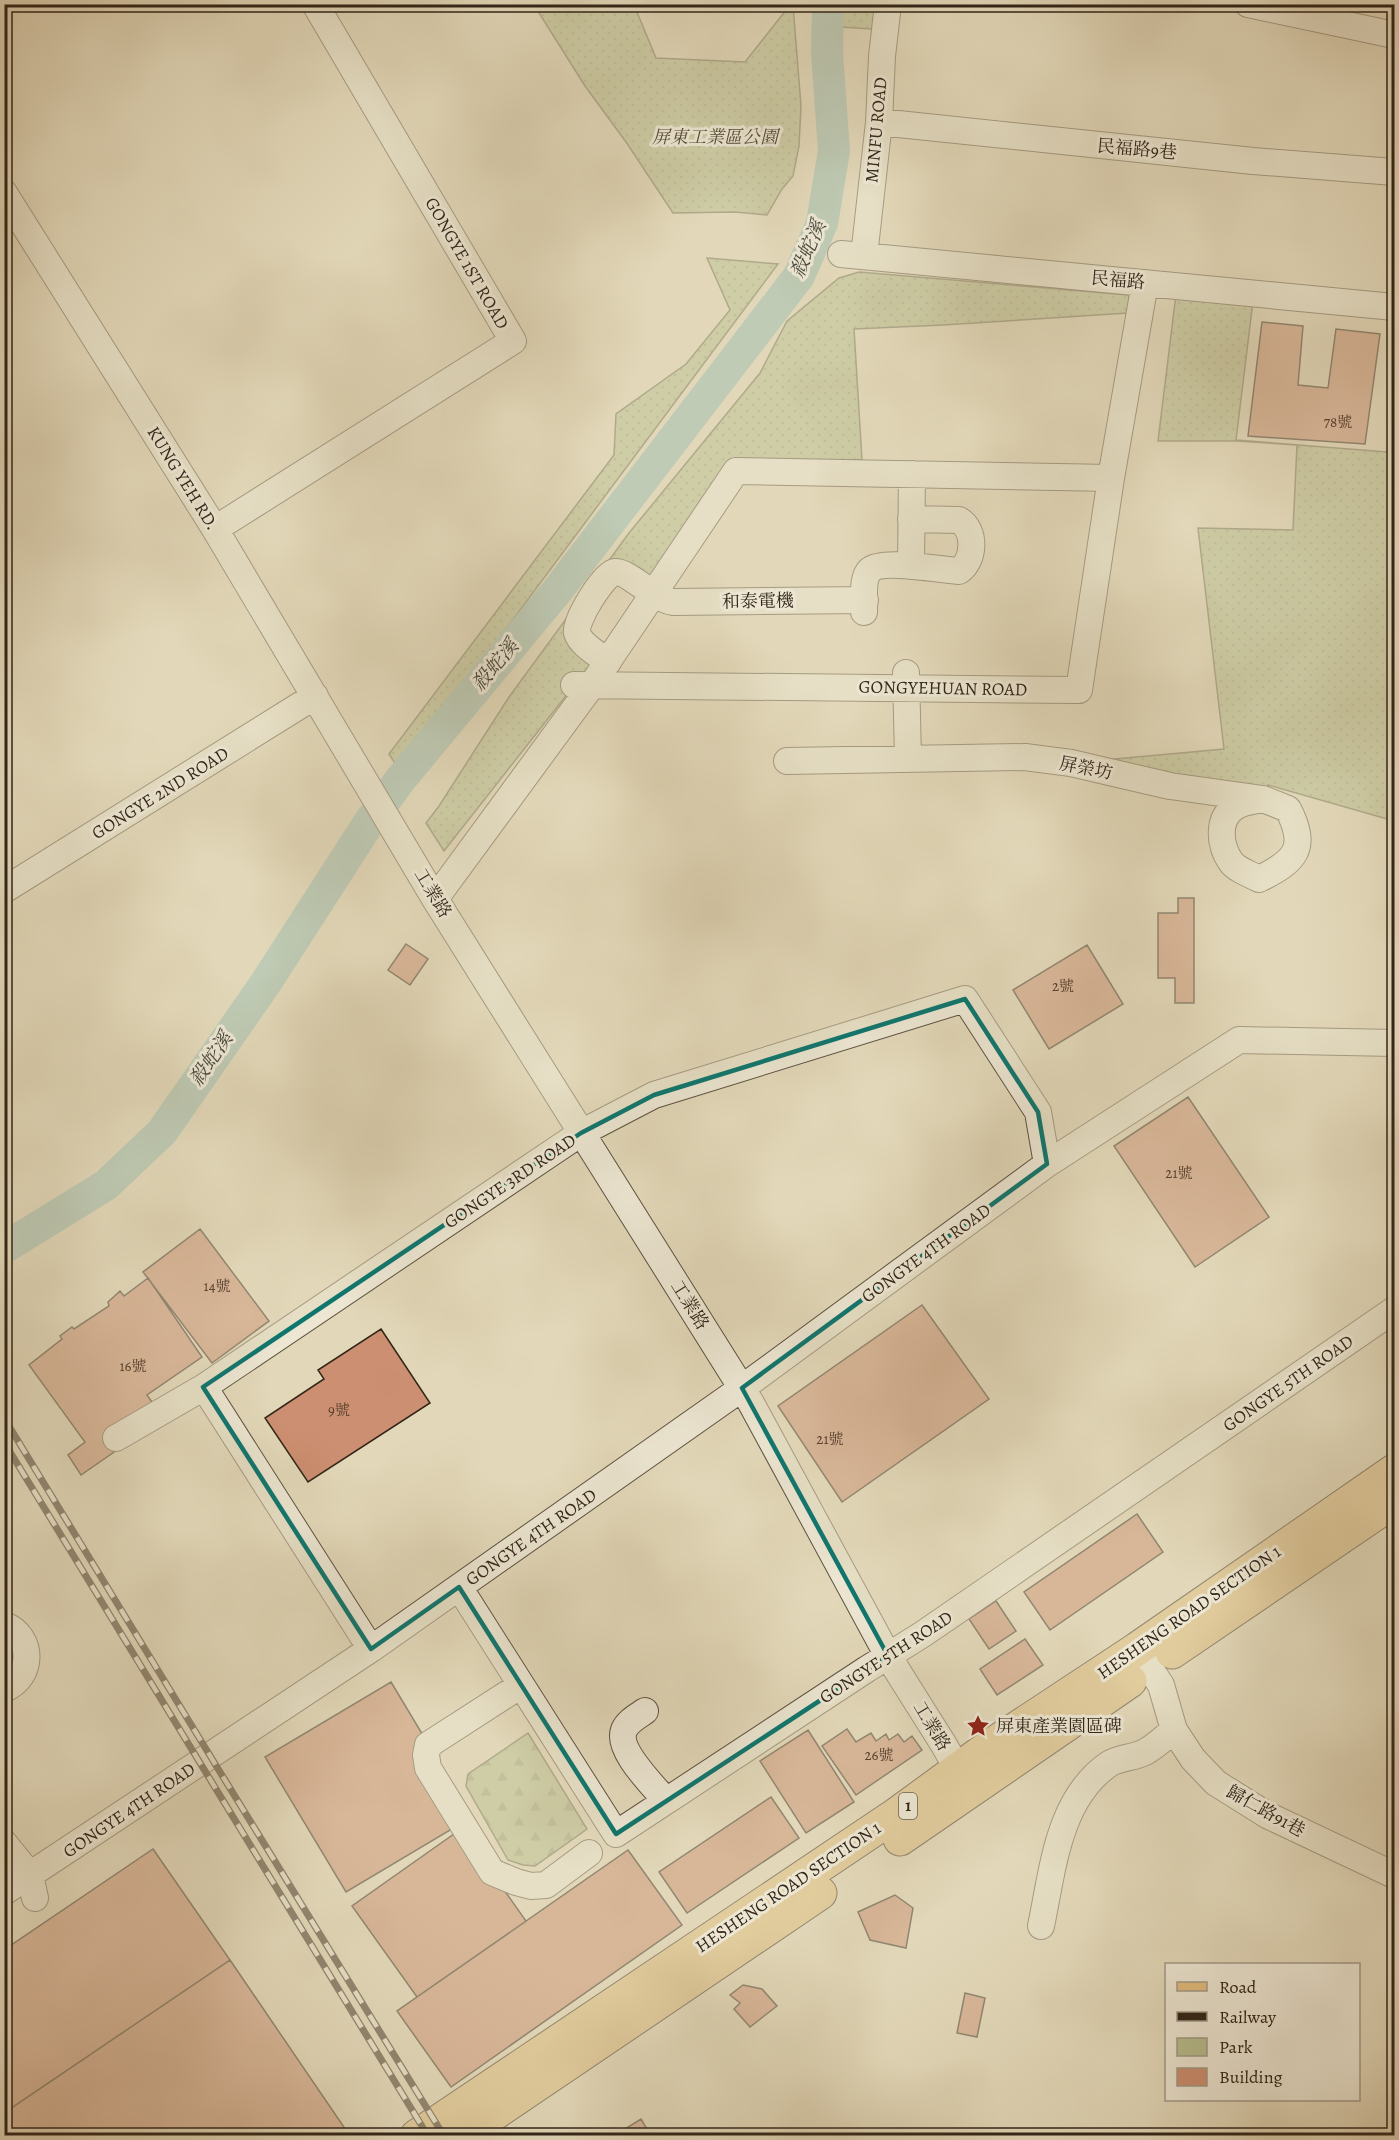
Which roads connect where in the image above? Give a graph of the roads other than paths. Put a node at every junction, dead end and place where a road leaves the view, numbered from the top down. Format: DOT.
graph roads {
  1 [pos="315,4"];
  2 [pos="888,4"];
  3 [pos="1248,4"];
  4 [pos="1395,35"];
  5 [pos="879,122"];
  6 [pos="1395,172"];
  7 [pos="4,193"];
  8 [pos="852,255"];
  9 [pos="1146,283"];
  10 [pos="1395,307"];
  11 [pos="912,474"];
  12 [pos="1111,478"];
  13 [pos="911,519"];
  14 [pos="215,529"];
  15 [pos="911,566"];
  16 [pos="653,594"];
  17 [pos="608,662"];
  18 [pos="765,670"];
  19 [pos="583,685"];
  20 [pos="906,688"];
  21 [pos="315,696"];
  22 [pos="908,759"];
  23 [pos="787,761"];
  24 [pos="357,767"];
  25 [pos="1263,800"];
  26 [pos="4,890"];
  27 [pos="435,899"];
  28 [pos="1395,1043"];
  29 [pos="581,1133"];
  30 [pos="1047,1164"];
  31 [pos="1395,1310"];
  32 [pos="204,1387"];
  33 [pos="742,1388"];
  34 [pos="116,1438"];
  35 [pos="1395,1471"];
  36 [pos="1395,1500"];
  37 [pos="459,1587"];
  38 [pos="4,1624"];
  39 [pos="371,1649"];
  40 [pos="888,1656"];
  41 [pos="1143,1658"];
  42 [pos="521,1685"];
  43 [pos="4,1689"];
  44 [pos="645,1711"];
  45 [pos="1174,1730"];
  46 [pos="964,1781"];
  47 [pos="666,1801"];
  48 [pos="4,1843"];
  49 [pos="589,1853"];
  50 [pos="1395,1875"];
  51 [pos="33,1887"];
  52 [pos="4,1892"];
  53 [pos="1041,1926"];
  54 [pos="417,2136"];
  55 [pos="461,2136"];
  1 -- 14 [label="street, GONGYE 1ST ROAD"];
  2 -- 5 [label="street, MINFU ROAD"];
  3 -- 4 [label="street"];
  5 -- 6 [label="street, 民福路9巷"];
  5 -- 8 [label="street, MINFU ROAD"];
  7 -- 14 [label="street, KUNG YEH RD."];
  8 -- 9 [label="street, 民福路"];
  9 -- 10 [label="street, 民福路"];
  9 -- 12 [label="street, GONGYEHUAN ROAD"];
  11 -- 12 [label="street"];
  11 -- 13 [label="street"];
  11 -- 16 [label="street"];
  12 -- 20 [label="street, GONGYEHUAN ROAD"];
  13 -- 15 [label="street"];
  13 -- 15 [label="street, 和泰電機"];
  14 -- 21 [label="street, KUNG YEH RD."];
  15 -- 16 [label="street, 和泰電機"];
  16 -- 17 [label="street"];
  16 -- 17 [label="street, 和泰電機"];
  17 -- 19 [label="street"];
  18 -- 20 [label="street"];
  19 -- 20 [label="street, GONGYEHUAN ROAD"];
  19 -- 27 [label="street"];
  20 -- 22 [label="street"];
  21 -- 24 [label="street, KUNG YEH RD."];
  21 -- 26 [label="street, GONGYE 2ND ROAD"];
  22 -- 23 [label="street, 屏榮坊"];
  22 -- 25 [label="street, 屏榮坊"];
  24 -- 27 [label="street, 工業路"];
  27 -- 29 [label="street, 工業路"];
  28 -- 30 [label="street"];
  29 -- 30 [label="street, GONGYE 3RD ROAD"];
  29 -- 32 [label="street, GONGYE 3RD ROAD"];
  29 -- 33 [label="street, 工業路"];
  30 -- 33 [label="street, GONGYE 4TH ROAD"];
  31 -- 40 [label="street, GONGYE 5TH ROAD"];
  32 -- 34 [label="street, GONGYE 3RD ROAD"];
  32 -- 39 [label="street"];
  33 -- 37 [label="street, GONGYE 4TH ROAD"];
  33 -- 40 [label="street, 工業路"];
  35 -- 41 [label="main road, HESHENG ROAD SECTION 1 / 1"];
  36 -- 41 [label="main road, HESHENG ROAD SECTION 1 / 1"];
  37 -- 39 [label="street, GONGYE 4TH ROAD"];
  37 -- 42 [label="street, GONGYE 5TH ROAD"];
  38 -- 43 [label="street"];
  39 -- 51 [label="street, GONGYE 4TH ROAD"];
  40 -- 46 [label="street, 工業路"];
  40 -- 47 [label="street, GONGYE 5TH ROAD"];
  41 -- 45 [label="street, 歸仁路91巷"];
  41 -- 46 [label="main road, HESHENG ROAD SECTION 1 / 1"];
  42 -- 47 [label="street, GONGYE 5TH ROAD"];
  42 -- 49 [label="street"];
  44 -- 47 [label="street"];
  45 -- 50 [label="street, 歸仁路91巷"];
  45 -- 53 [label="street"];
  46 -- 54 [label="main road, HESHENG ROAD SECTION 1 / 1"];
  46 -- 55 [label="main road, HESHENG ROAD SECTION 1 / 1"];
  48 -- 51 [label="street"];
  51 -- 52 [label="street, GONGYE 4TH ROAD"];
}
